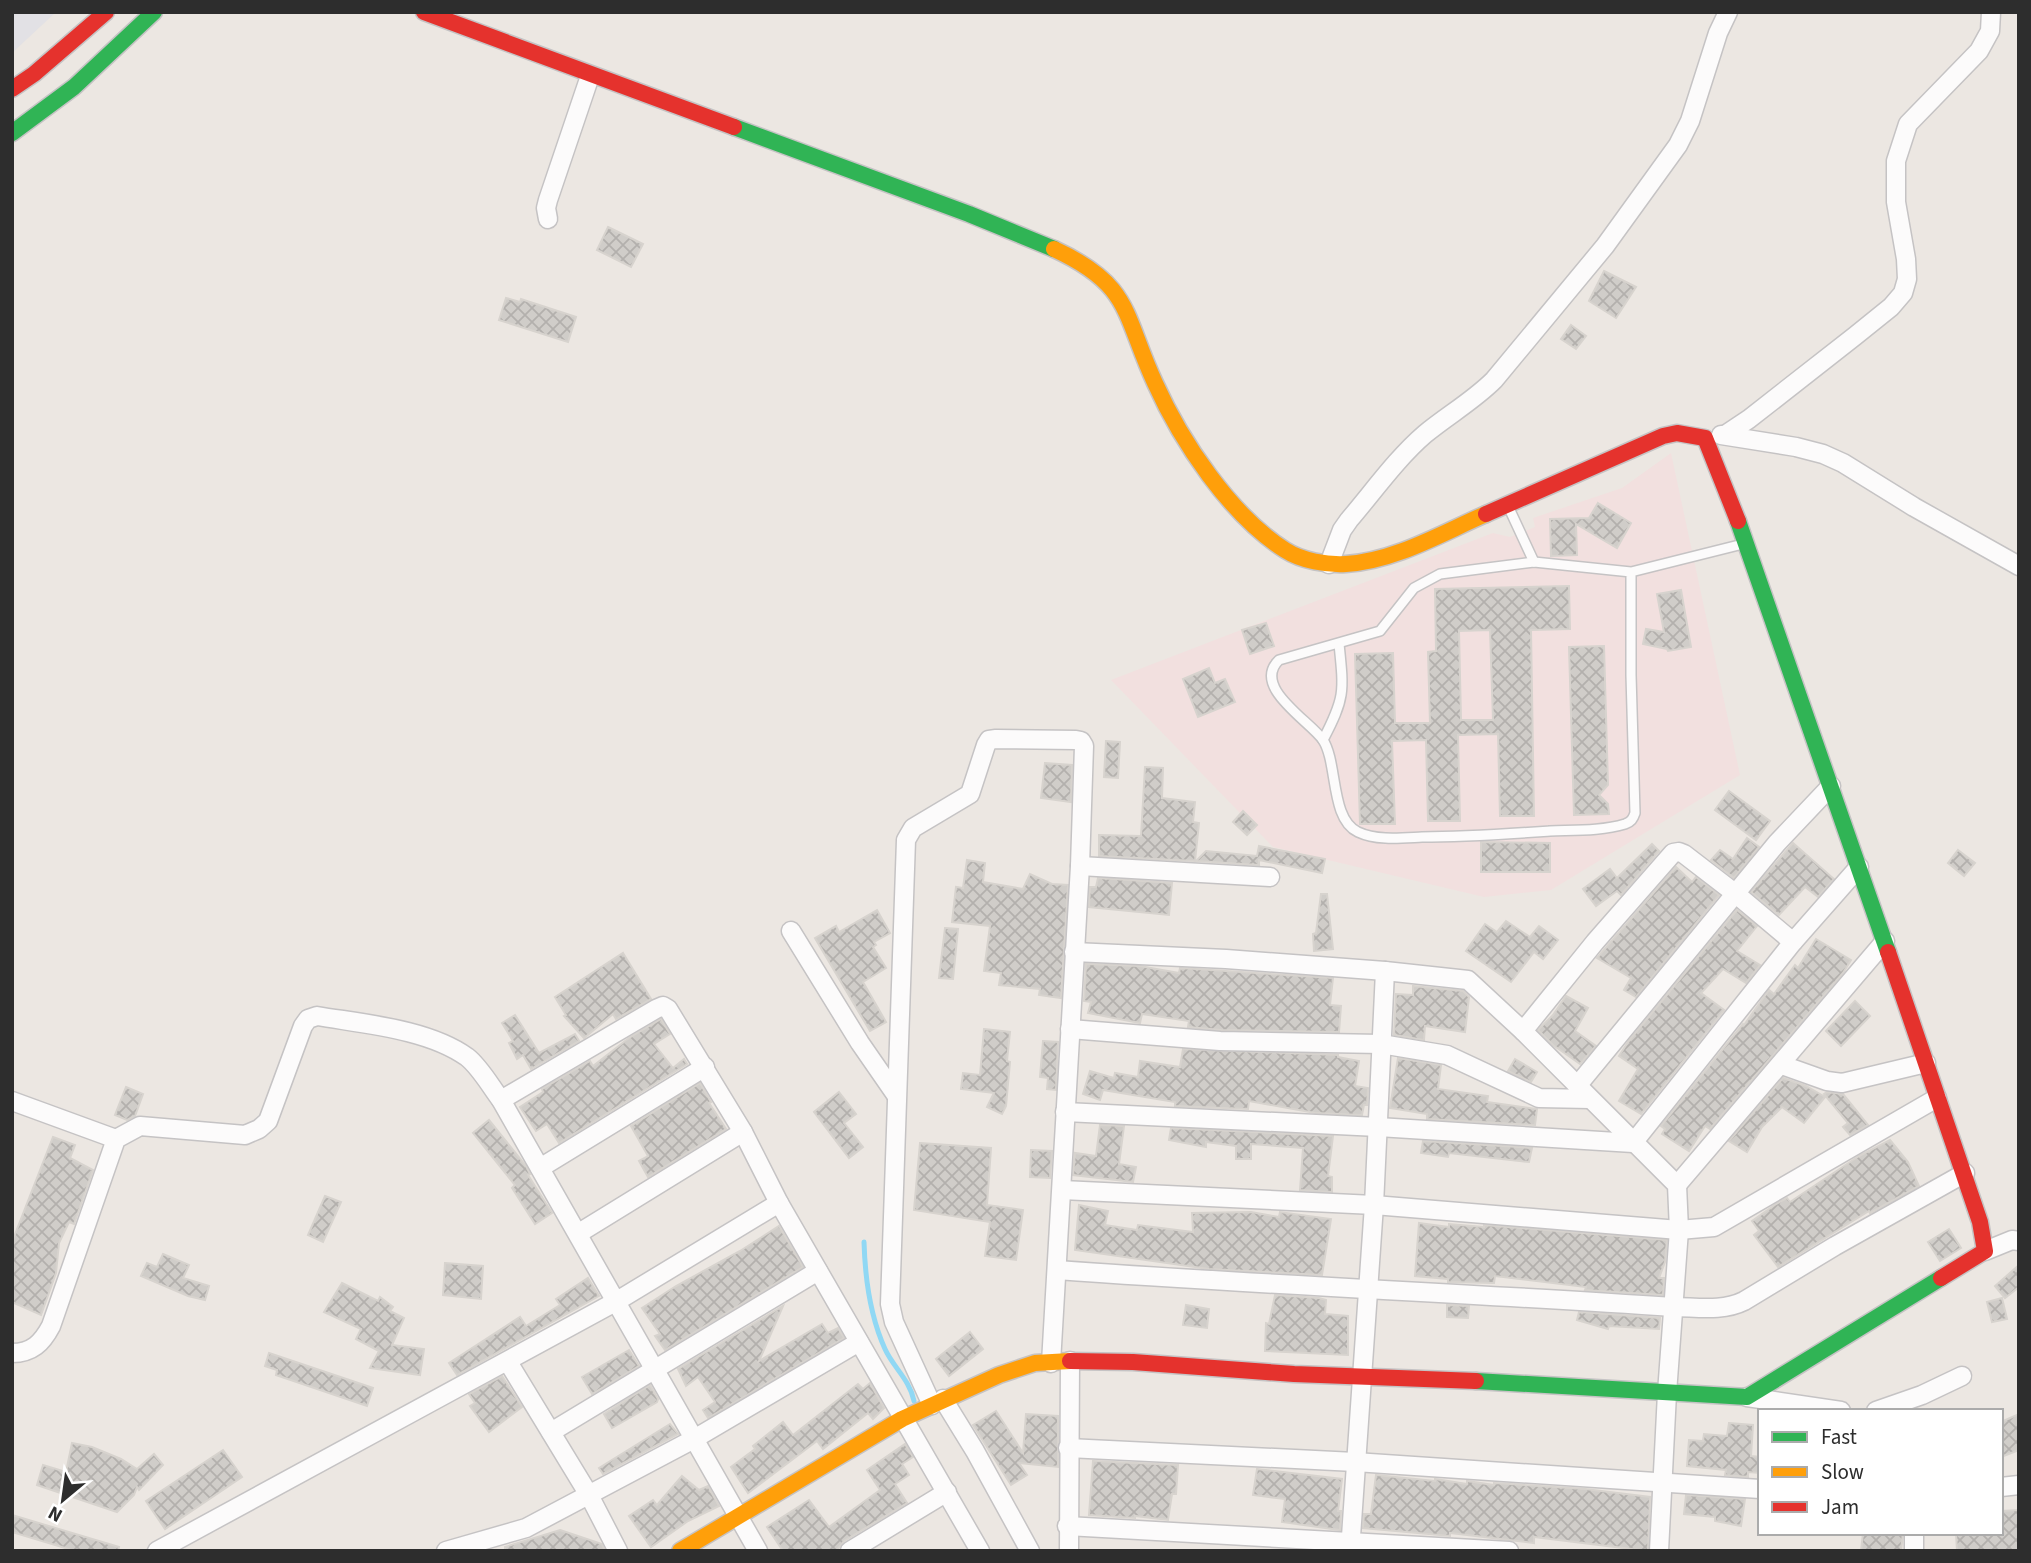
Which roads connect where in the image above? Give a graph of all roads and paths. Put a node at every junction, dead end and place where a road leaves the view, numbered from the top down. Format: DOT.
graph roads {
  1 [pos="106,12"];
  2 [pos="154,12"];
  3 [pos="424,12"];
  4 [pos="1728,12"];
  5 [pos="1991,12"];
  6 [pos="590,76"];
  7 [pos="12,89"];
  8 [pos="12,133"];
  9 [pos="548,219"];
  10 [pos="1725,435"];
  11 [pos="1705,438"];
  12 [pos="1507,504"];
  13 [pos="1746,543"];
  14 [pos="1534,562"];
  15 [pos="1329,564"];
  16 [pos="2019,566"];
  17 [pos="1631,572"];
  18 [pos="1339,645"];
  19 [pos="1323,740"];
  20 [pos="1831,786"];
  21 [pos="1080,866"];
  22 [pos="1859,867"];
  23 [pos="1270,877"];
  24 [pos="1736,894"];
  25 [pos="791,931"];
  26 [pos="1885,941"];
  27 [pos="1793,942"];
  28 [pos="1074,952"];
  29 [pos="1385,971"];
  30 [pos="1070,1029"];
  31 [pos="1523,1031"];
  32 [pos="1381,1044"];
  33 [pos="1926,1063"];
  34 [pos="1782,1065"];
  35 [pos="705,1067"];
  36 [pos="1583,1092"];
  37 [pos="896,1095"];
  38 [pos="1937,1098"];
  39 [pos="501,1100"];
  40 [pos="12,1101"];
  41 [pos="1065,1112"];
  42 [pos="1378,1127"];
  43 [pos="743,1132"];
  44 [pos="116,1139"];
  45 [pos="1633,1143"];
  46 [pos="540,1168"];
  47 [pos="1965,1173"];
  48 [pos="1677,1185"];
  49 [pos="1062,1190"];
  50 [pos="779,1203"];
  51 [pos="1374,1205"];
  52 [pos="1679,1230"];
  53 [pos="579,1233"];
  54 [pos="2019,1241"];
  55 [pos="1985,1251"];
  56 [pos="1057,1270"];
  57 [pos="818,1271"];
  58 [pos="1367,1288"];
  59 [pos="617,1301"];
  60 [pos="1673,1307"];
  61 [pos="859,1342"];
  62 [pos="12,1353"];
  63 [pos="1070,1361"];
  64 [pos="508,1362"];
  65 [pos="1051,1363"];
  66 [pos="657,1370"];
  67 [pos="1962,1376"];
  68 [pos="1360,1377"];
  69 [pos="1667,1393"];
  70 [pos="1746,1397"];
  71 [pos="938,1402"];
  72 [pos="1827,1409"];
  73 [pos="1882,1409"];
  74 [pos="902,1419"];
  75 [pos="551,1432"];
  76 [pos="694,1439"];
  77 [pos="1068,1448"];
  78 [pos="1355,1462"];
  79 [pos="1664,1482"];
  80 [pos="1758,1489"];
  81 [pos="947,1492"];
  82 [pos="589,1495"];
  83 [pos="737,1515"];
  84 [pos="1067,1526"];
  85 [pos="1350,1546"];
  86 [pos="157,1551"];
  87 [pos="446,1551"];
  88 [pos="618,1551"];
  89 [pos="680,1551"];
  90 [pos="758,1551"];
  91 [pos="850,1551"];
  92 [pos="980,1551"];
  93 [pos="1030,1551"];
  94 [pos="1069,1551"];
  95 [pos="1509,1551"];
  96 [pos="1659,1551"];
  1 -- 7 [label="street"];
  2 -- 8 [label="street"];
  3 -- 6 [label="street"];
  4 -- 15 [label="street"];
  5 -- 10 [label="street"];
  6 -- 9 [label="street"];
  6 -- 15 [label="street"];
  10 -- 11 [label="street"];
  10 -- 16 [label="street"];
  11 -- 12 [label="street"];
  11 -- 13 [label="street"];
  12 -- 14 [label="lane"];
  12 -- 15 [label="street"];
  13 -- 17 [label="lane"];
  13 -- 20 [label="street"];
  14 -- 17 [label="lane"];
  14 -- 18 [label="lane"];
  17 -- 19 [label="lane"];
  18 -- 19 [label="lane"];
  18 -- 19 [label="lane"];
  20 -- 22 [label="street"];
  20 -- 24 [label="street"];
  21 -- 23 [label="street"];
  21 -- 28 [label="street"];
  21 -- 37 [label="street"];
  22 -- 26 [label="street"];
  22 -- 27 [label="street"];
  24 -- 27 [label="street"];
  24 -- 31 [label="street"];
  24 -- 36 [label="street"];
  25 -- 37 [label="street"];
  26 -- 33 [label="street"];
  26 -- 34 [label="street"];
  27 -- 45 [label="street"];
  28 -- 29 [label="street"];
  28 -- 30 [label="street"];
  29 -- 31 [label="street"];
  29 -- 32 [label="street"];
  30 -- 32 [label="street"];
  30 -- 41 [label="street"];
  31 -- 36 [label="street"];
  32 -- 36 [label="street"];
  32 -- 42 [label="street"];
  33 -- 34 [label="street"];
  33 -- 38 [label="street"];
  34 -- 48 [label="street"];
  35 -- 39 [label="street"];
  35 -- 43 [label="street"];
  35 -- 46 [label="street"];
  36 -- 45 [label="street"];
  37 -- 71 [label="street"];
  38 -- 47 [label="street"];
  38 -- 52 [label="street"];
  39 -- 44 [label="street"];
  39 -- 46 [label="street"];
  40 -- 44 [label="street"];
  41 -- 42 [label="street"];
  41 -- 49 [label="street"];
  42 -- 45 [label="street"];
  42 -- 51 [label="street"];
  43 -- 50 [label="street"];
  43 -- 53 [label="street"];
  44 -- 62 [label="street"];
  45 -- 48 [label="street"];
  46 -- 53 [label="street"];
  47 -- 55 [label="street"];
  47 -- 60 [label="street"];
  48 -- 52 [label="street"];
  49 -- 51 [label="street"];
  49 -- 56 [label="street"];
  50 -- 57 [label="street"];
  50 -- 59 [label="street"];
  51 -- 52 [label="street"];
  51 -- 58 [label="street"];
  52 -- 60 [label="street"];
  53 -- 59 [label="street"];
  54 -- 55 [label="street"];
  55 -- 70 [label="street"];
  56 -- 58 [label="street"];
  56 -- 65 [label="street"];
  57 -- 61 [label="street"];
  57 -- 66 [label="street"];
  58 -- 60 [label="street"];
  58 -- 68 [label="street"];
  59 -- 64 [label="street"];
  59 -- 66 [label="street"];
  60 -- 69 [label="street"];
  61 -- 74 [label="street"];
  61 -- 76 [label="street"];
  63 -- 65 [label="street"];
  63 -- 68 [label="street"];
  63 -- 77 [label="street"];
  64 -- 75 [label="street"];
  64 -- 86 [label="street"];
  65 -- 71 [label="street"];
  66 -- 75 [label="street"];
  66 -- 76 [label="street"];
  67 -- 73 [label="street"];
  68 -- 69 [label="street"];
  68 -- 78 [label="street"];
  69 -- 70 [label="street"];
  69 -- 79 [label="street"];
  70 -- 72 [label="street"];
  71 -- 74 [label="street"];
  71 -- 93 [label="street"];
  74 -- 81 [label="street"];
  74 -- 83 [label="street"];
  75 -- 82 [label="street"];
  76 -- 82 [label="street"];
  76 -- 83 [label="street"];
  77 -- 78 [label="street"];
  77 -- 84 [label="street"];
  78 -- 79 [label="street"];
  78 -- 85 [label="street"];
  79 -- 80 [label="street"];
  79 -- 96 [label="street"];
  81 -- 91 [label="street"];
  81 -- 92 [label="street"];
  82 -- 87 [label="street"];
  82 -- 88 [label="street"];
  83 -- 89 [label="street"];
  83 -- 90 [label="street"];
  84 -- 85 [label="street"];
  84 -- 94 [label="street"];
  85 -- 95 [label="street"];
}
